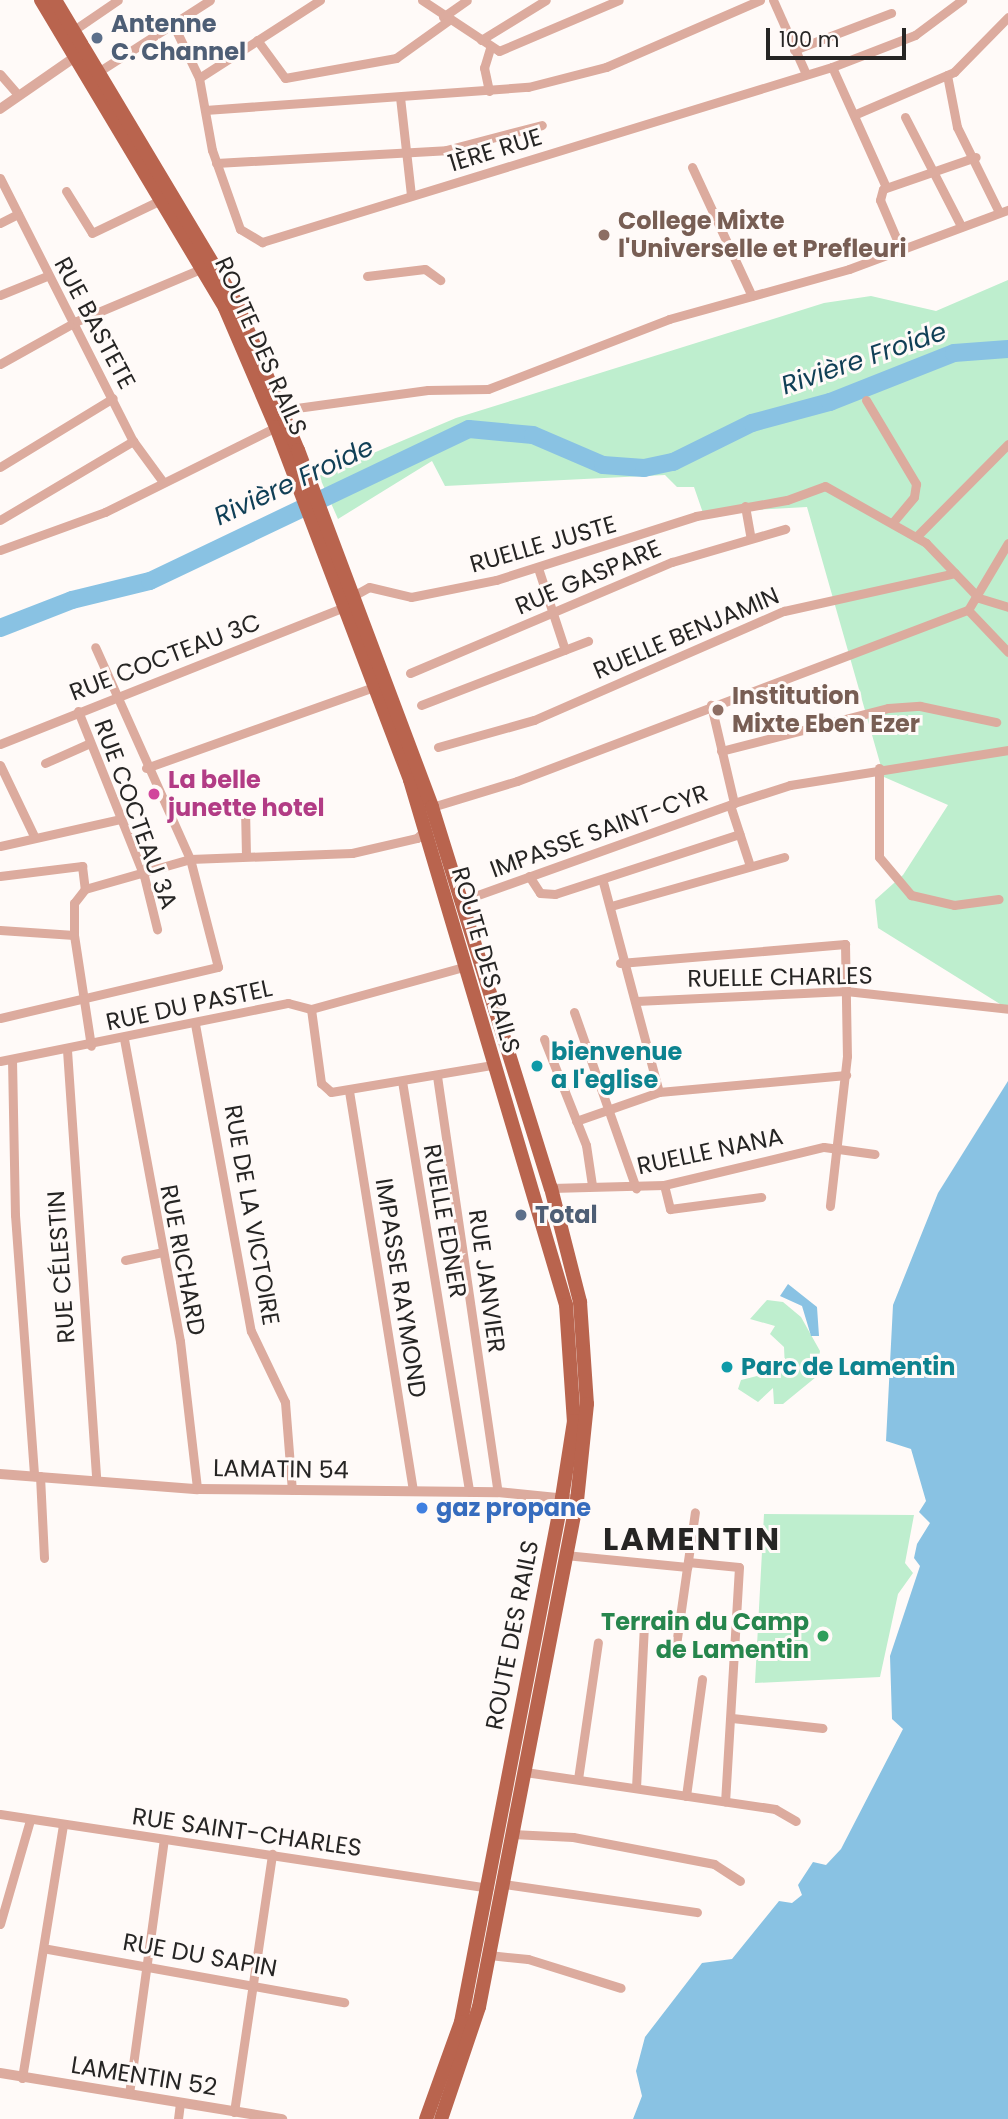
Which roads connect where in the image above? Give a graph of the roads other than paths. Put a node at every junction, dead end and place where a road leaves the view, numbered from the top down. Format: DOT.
graph roads {
  1 [pos="41,0"];
  2 [pos="55,0"];
  3 [pos="118,0"];
  4 [pos="210,0"];
  5 [pos="320,0"];
  6 [pos="422,0"];
  7 [pos="467,0"];
  8 [pos="545,0"];
  9 [pos="620,0"];
  10 [pos="760,0"];
  11 [pos="773,0"];
  12 [pos="962,0"];
  13 [pos="891,13"];
  14 [pos="1008,17"];
  15 [pos="446,18"];
  16 [pos="173,24"];
  17 [pos="74,30"];
  18 [pos="257,40"];
  19 [pos="481,40"];
  20 [pos="490,48"];
  21 [pos="794,50"];
  22 [pos="80,54"];
  23 [pos="832,67"];
  24 [pos="98,72"];
  25 [pos="805,72"];
  26 [pos="0,74"];
  27 [pos="947,75"];
  28 [pos="199,78"];
  29 [pos="489,91"];
  30 [pos="18,95"];
  31 [pos="400,97"];
  32 [pos="0,109"];
  33 [pos="205,110"];
  34 [pos="856,114"];
  35 [pos="905,117"];
  36 [pos="542,125"];
  37 [pos="407,150"];
  38 [pos="975,157"];
  39 [pos="216,163"];
  40 [pos="692,167"];
  41 [pos="933,170"];
  42 [pos="0,178"];
  43 [pos="886,187"];
  44 [pos="66,191"];
  45 [pos="411,195"];
  46 [pos="161,200"];
  47 [pos="1003,211"];
  48 [pos="18,214"];
  49 [pos="0,223"];
  50 [pos="961,226"];
  51 [pos="900,247"];
  52 [pos="202,268"];
  53 [pos="47,276"];
  54 [pos="367,276"];
  55 [pos="440,280"];
  56 [pos="0,295"];
  57 [pos="752,296"];
  58 [pos="77,321"];
  59 [pos="0,364"];
  60 [pos="113,398"];
  61 [pos="866,400"];
  62 [pos="282,410"];
  63 [pos="276,428"];
  64 [pos="133,441"];
  65 [pos="1008,444"];
  66 [pos="292,452"];
  67 [pos="0,467"];
  68 [pos="163,482"];
  69 [pos="745,506"];
  70 [pos="0,520"];
  71 [pos="892,523"];
  72 [pos="785,529"];
  73 [pos="750,535"];
  74 [pos="916,537"];
  75 [pos="1008,542"];
  76 [pos="0,550"];
  77 [pos="538,568"];
  78 [pos="955,573"];
  79 [pos="979,598"];
  80 [pos="349,601"];
  81 [pos="1008,607"];
  82 [pos="968,610"];
  83 [pos="552,612"];
  84 [pos="588,641"];
  85 [pos="95,647"];
  86 [pos="565,650"];
  87 [pos="1008,652"];
  88 [pos="410,673"];
  89 [pos="376,686"];
  90 [pos="116,696"];
  91 [pos="421,705"];
  92 [pos="710,705"];
  93 [pos="78,711"];
  94 [pos="996,722"];
  95 [pos="90,743"];
  96 [pos="0,744"];
  97 [pos="438,747"];
  98 [pos="1008,750"];
  99 [pos="721,751"];
  100 [pos="45,762"];
  101 [pos="0,765"];
  102 [pos="146,768"];
  103 [pos="879,768"];
  104 [pos="732,804"];
  105 [pos="432,807"];
  106 [pos="245,808"];
  107 [pos="121,820"];
  108 [pos="425,830"];
  109 [pos="740,834"];
  110 [pos="34,836"];
  111 [pos="0,846"];
  112 [pos="246,854"];
  113 [pos="784,857"];
  114 [pos="190,859"];
  115 [pos="750,866"];
  116 [pos="0,876"];
  117 [pos="144,876"];
  118 [pos="528,876"];
  119 [pos="603,882"];
  120 [pos="85,889"];
  121 [pos="999,899"];
  122 [pos="461,901"];
  123 [pos="611,906"];
  124 [pos="157,929"];
  125 [pos="0,930"];
  126 [pos="74,935"];
  127 [pos="620,963"];
  128 [pos="464,967"];
  129 [pos="846,991"];
  130 [pos="636,1001"];
  131 [pos="82,1004"];
  132 [pos="311,1009"];
  133 [pos="1008,1009"];
  134 [pos="574,1012"];
  135 [pos="0,1018"];
  136 [pos="195,1024"];
  137 [pos="124,1039"];
  138 [pos="544,1039"];
  139 [pos="91,1046"];
  140 [pos="67,1050"];
  141 [pos="12,1059"];
  142 [pos="0,1061"];
  143 [pos="492,1065"];
  144 [pos="846,1075"];
  145 [pos="437,1076"];
  146 [pos="402,1082"];
  147 [pos="349,1091"];
  148 [pos="659,1092"];
  149 [pos="609,1112"];
  150 [pos="576,1121"];
  151 [pos="835,1148"];
  152 [pos="875,1154"];
  153 [pos="592,1185"];
  154 [pos="664,1185"];
  155 [pos="551,1188"];
  156 [pos="636,1188"];
  157 [pos="761,1197"];
  158 [pos="830,1206"];
  159 [pos="162,1252"];
  160 [pos="125,1260"];
  161 [pos="0,1474"];
  162 [pos="37,1476"];
  163 [pos="96,1480"];
  164 [pos="197,1489"];
  165 [pos="292,1490"];
  166 [pos="413,1491"];
  167 [pos="469,1492"];
  168 [pos="498,1492"];
  169 [pos="569,1499"];
  170 [pos="695,1512"];
  171 [pos="565,1555"];
  172 [pos="44,1558"];
  173 [pos="688,1564"];
  174 [pos="645,1622"];
  175 [pos="598,1642"];
  176 [pos="676,1645"];
  177 [pos="702,1679"];
  178 [pos="732,1718"];
  179 [pos="822,1728"];
  180 [pos="525,1772"];
  181 [pos="578,1779"];
  182 [pos="636,1788"];
  183 [pos="686,1796"];
  184 [pos="725,1802"];
  185 [pos="0,1816"];
  186 [pos="30,1820"];
  187 [pos="796,1821"];
  188 [pos="63,1825"];
  189 [pos="512,1834"];
  190 [pos="164,1840"];
  191 [pos="272,1854"];
  192 [pos="740,1881"];
  193 [pos="504,1884"];
  194 [pos="488,1888"];
  195 [pos="697,1912"];
  196 [pos="0,1924"];
  197 [pos="48,1950"];
  198 [pos="489,1955"];
  199 [pos="147,1965"];
  200 [pos="254,1983"];
  201 [pos="621,1988"];
  202 [pos="344,2001"];
  203 [pos="0,2073"];
  204 [pos="22,2078"];
  205 [pos="129,2094"];
  206 [pos="180,2102"];
  207 [pos="234,2112"];
  208 [pos="178,2119"];
  209 [pos="282,2119"];
  210 [pos="426,2119"];
  211 [pos="441,2119"];
  1 -- 22 [label="main road, ROUTE DES RAILS"];
  2 -- 17 [label="main road, ROUTE DES RAILS"];
  3 -- 17 [label="street"];
  4 -- 16 [label="street"];
  5 -- 18 [label="street"];
  6 -- 15 [label="street"];
  7 -- 15 [label="street"];
  8 -- 19 [label="street"];
  9 -- 20 [label="street"];
  10 -- 29 [label="street"];
  11 -- 21 [label="street"];
  12 -- 23 [label="street, 1ÈRE RUE"];
  13 -- 21 [label="street"];
  14 -- 27 [label="street"];
  15 -- 18 [label="street"];
  15 -- 19 [label="street"];
  16 -- 24 [label="street"];
  16 -- 28 [label="street, 1ÈRE RUE"];
  17 -- 22 [label="main road, ROUTE DES RAILS"];
  18 -- 28 [label="street"];
  19 -- 20 [label="street"];
  20 -- 29 [label="street"];
  21 -- 25 [label="street"];
  22 -- 24 [label="main road, ROUTE DES RAILS"];
  22 -- 30 [label="street"];
  22 -- 46 [label="main road, ROUTE DES RAILS"];
  23 -- 25 [label="street, 1ÈRE RUE"];
  23 -- 34 [label="street"];
  24 -- 62 [label="main road, ROUTE DES RAILS"];
  25 -- 45 [label="street, 1ÈRE RUE"];
  26 -- 30 [label="street"];
  27 -- 34 [label="street"];
  27 -- 38 [label="street"];
  28 -- 33 [label="street, 1ÈRE RUE"];
  29 -- 31 [label="street"];
  30 -- 32 [label="street"];
  31 -- 33 [label="street"];
  31 -- 37 [label="street"];
  33 -- 39 [label="street, 1ÈRE RUE"];
  34 -- 43 [label="street"];
  35 -- 41 [label="street"];
  36 -- 37 [label="street"];
  37 -- 39 [label="street"];
  37 -- 45 [label="street"];
  38 -- 41 [label="street"];
  38 -- 47 [label="street"];
  39 -- 45 [label="street, 1ÈRE RUE"];
  40 -- 57 [label="street"];
  41 -- 43 [label="street"];
  41 -- 50 [label="street"];
  42 -- 48 [label="street, RUE BASTETE"];
  43 -- 51 [label="street"];
  44 -- 46 [label="street"];
  46 -- 52 [label="main road, ROUTE DES RAILS"];
  47 -- 50 [label="street"];
  48 -- 49 [label="street"];
  48 -- 53 [label="street, RUE BASTETE"];
  50 -- 51 [label="street"];
  51 -- 57 [label="street"];
  52 -- 58 [label="street"];
  52 -- 63 [label="main road, ROUTE DES RAILS"];
  53 -- 56 [label="street"];
  53 -- 58 [label="street, RUE BASTETE"];
  54 -- 55 [label="street"];
  57 -- 62 [label="street"];
  58 -- 59 [label="street"];
  58 -- 60 [label="street, RUE BASTETE"];
  60 -- 64 [label="street, RUE BASTETE"];
  60 -- 67 [label="street"];
  61 -- 71 [label="street"];
  62 -- 66 [label="main road, ROUTE DES RAILS"];
  63 -- 66 [label="main road, ROUTE DES RAILS"];
  63 -- 68 [label="street"];
  64 -- 68 [label="street, RUE BASTETE"];
  64 -- 70 [label="street"];
  65 -- 74 [label="street"];
  66 -- 80 [label="main road, ROUTE DES RAILS"];
  68 -- 76 [label="street"];
  69 -- 71 [label="street, RUELLE JUSTE"];
  69 -- 73 [label="street"];
  69 -- 77 [label="street, RUELLE JUSTE"];
  71 -- 74 [label="street, RUELLE JUSTE"];
  72 -- 73 [label="street, RUE GASPARE"];
  73 -- 83 [label="street, RUE GASPARE"];
  74 -- 78 [label="street, RUELLE JUSTE"];
  75 -- 79 [label="street"];
  77 -- 80 [label="street, RUELLE JUSTE"];
  77 -- 83 [label="street"];
  78 -- 79 [label="street, RUELLE JUSTE"];
  78 -- 97 [label="street, RUELLE BENJAMIN"];
  79 -- 81 [label="street"];
  79 -- 82 [label="street"];
  80 -- 89 [label="main road, ROUTE DES RAILS"];
  80 -- 90 [label="street, RUE COCTEAU 3C"];
  80 -- 105 [label="main road, ROUTE DES RAILS"];
  82 -- 87 [label="street"];
  82 -- 92 [label="street"];
  83 -- 86 [label="street"];
  83 -- 88 [label="street, RUE GASPARE"];
  84 -- 86 [label="street"];
  85 -- 90 [label="street"];
  86 -- 91 [label="street"];
  89 -- 102 [label="street"];
  89 -- 108 [label="main road, ROUTE DES RAILS"];
  90 -- 93 [label="street, RUE COCTEAU 3C"];
  90 -- 102 [label="street"];
  92 -- 99 [label="street, IMPASSE SAINT-CYR"];
  92 -- 105 [label="street"];
  93 -- 95 [label="street, RUE COCTEAU 3A"];
  93 -- 96 [label="street, RUE COCTEAU 3C"];
  94 -- 99 [label="street"];
  95 -- 100 [label="street"];
  95 -- 107 [label="street, RUE COCTEAU 3A"];
  98 -- 103 [label="street"];
  99 -- 104 [label="street, IMPASSE SAINT-CYR"];
  101 -- 110 [label="street"];
  102 -- 114 [label="street"];
  103 -- 104 [label="street"];
  103 -- 121 [label="street"];
  104 -- 109 [label="street"];
  104 -- 118 [label="street, IMPASSE SAINT-CYR"];
  105 -- 122 [label="main road, ROUTE DES RAILS"];
  106 -- 112 [label="street"];
  107 -- 110 [label="street"];
  107 -- 117 [label="street, RUE COCTEAU 3A"];
  108 -- 112 [label="street"];
  108 -- 128 [label="main road, ROUTE DES RAILS"];
  109 -- 115 [label="street"];
  109 -- 119 [label="street"];
  110 -- 111 [label="street"];
  112 -- 114 [label="street"];
  113 -- 115 [label="street"];
  114 -- 117 [label="street"];
  114 -- 131 [label="street"];
  115 -- 123 [label="street"];
  116 -- 120 [label="street"];
  117 -- 120 [label="street"];
  117 -- 124 [label="street, RUE COCTEAU 3A"];
  118 -- 119 [label="street"];
  118 -- 122 [label="street, IMPASSE SAINT-CYR"];
  119 -- 123 [label="street"];
  120 -- 126 [label="street"];
  122 -- 155 [label="main road, ROUTE DES RAILS"];
  123 -- 127 [label="street"];
  125 -- 126 [label="street"];
  126 -- 131 [label="street"];
  127 -- 129 [label="street"];
  127 -- 130 [label="street"];
  128 -- 132 [label="street, RUE DU PASTEL"];
  128 -- 143 [label="main road, ROUTE DES RAILS"];
  129 -- 130 [label="street, RUELLE CHARLES"];
  129 -- 133 [label="street, RUELLE CHARLES"];
  129 -- 144 [label="street"];
  130 -- 148 [label="street"];
  131 -- 135 [label="street"];
  131 -- 139 [label="street"];
  132 -- 136 [label="street, RUE DU PASTEL"];
  132 -- 147 [label="street"];
  134 -- 149 [label="street"];
  136 -- 137 [label="street, RUE DU PASTEL"];
  136 -- 165 [label="street, RUE DE LA VICTOIRE"];
  137 -- 139 [label="street, RUE DU PASTEL"];
  137 -- 159 [label="street, RUE RICHARD"];
  138 -- 150 [label="street"];
  139 -- 140 [label="street, RUE DU PASTEL"];
  140 -- 141 [label="street, RUE DU PASTEL"];
  140 -- 163 [label="street, RUE CÉLESTIN"];
  141 -- 142 [label="street, RUE DU PASTEL"];
  141 -- 162 [label="street"];
  143 -- 145 [label="street"];
  143 -- 169 [label="main road, ROUTE DES RAILS"];
  144 -- 148 [label="street"];
  144 -- 151 [label="street"];
  145 -- 146 [label="street"];
  145 -- 168 [label="street, RUE JANVIER"];
  146 -- 147 [label="street"];
  146 -- 167 [label="street, RUELLE EDNER"];
  147 -- 166 [label="street, IMPASSE RAYMOND"];
  148 -- 149 [label="street"];
  149 -- 150 [label="street"];
  149 -- 156 [label="street"];
  150 -- 153 [label="street"];
  151 -- 152 [label="street"];
  151 -- 154 [label="street, RUELLE NANA"];
  151 -- 158 [label="street"];
  153 -- 155 [label="street, RUELLE NANA"];
  153 -- 156 [label="street, RUELLE NANA"];
  154 -- 156 [label="street, RUELLE NANA"];
  154 -- 157 [label="street"];
  155 -- 169 [label="main road, ROUTE DES RAILS"];
  159 -- 160 [label="street"];
  159 -- 164 [label="street, RUE RICHARD"];
  161 -- 162 [label="street, LAMATIN 54"];
  162 -- 163 [label="street, LAMATIN 54"];
  162 -- 172 [label="street"];
  163 -- 164 [label="street, LAMATIN 54"];
  164 -- 165 [label="street, LAMATIN 54"];
  165 -- 166 [label="street, LAMATIN 54"];
  166 -- 167 [label="street, LAMATIN 54"];
  167 -- 168 [label="street, LAMATIN 54"];
  168 -- 169 [label="street, LAMATIN 54"];
  169 -- 171 [label="main road, ROUTE DES RAILS"];
  169 -- 194 [label="main road, ROUTE DES RAILS"];
  170 -- 173 [label="street"];
  171 -- 173 [label="street"];
  171 -- 180 [label="main road, ROUTE DES RAILS"];
  173 -- 176 [label="street"];
  173 -- 178 [label="street"];
  174 -- 182 [label="street"];
  175 -- 181 [label="street"];
  177 -- 183 [label="street"];
  178 -- 179 [label="street"];
  178 -- 184 [label="street"];
  180 -- 181 [label="street"];
  180 -- 189 [label="main road, ROUTE DES RAILS"];
  181 -- 182 [label="street"];
  182 -- 183 [label="street"];
  183 -- 184 [label="street"];
  184 -- 187 [label="street"];
  185 -- 186 [label="street, RUE SAINT-CHARLES"];
  186 -- 188 [label="street, RUE SAINT-CHARLES"];
  186 -- 196 [label="street"];
  188 -- 190 [label="street, RUE SAINT-CHARLES"];
  188 -- 197 [label="street"];
  189 -- 192 [label="street"];
  189 -- 193 [label="main road, ROUTE DES RAILS"];
  190 -- 191 [label="street, RUE SAINT-CHARLES"];
  190 -- 199 [label="street"];
  191 -- 194 [label="street, RUE SAINT-CHARLES"];
  191 -- 200 [label="street"];
  193 -- 195 [label="street"];
  193 -- 198 [label="main road, ROUTE DES RAILS"];
  194 -- 210 [label="main road, ROUTE DES RAILS"];
  197 -- 199 [label="street, RUE DU SAPIN"];
  197 -- 204 [label="street"];
  198 -- 201 [label="street"];
  198 -- 211 [label="main road, ROUTE DES RAILS"];
  199 -- 200 [label="street, RUE DU SAPIN"];
  199 -- 205 [label="street"];
  200 -- 202 [label="street, RUE DU SAPIN"];
  200 -- 207 [label="street"];
  203 -- 204 [label="street, LAMENTIN 52"];
  204 -- 205 [label="street, LAMENTIN 52"];
  205 -- 206 [label="street, LAMENTIN 52"];
  206 -- 207 [label="street, LAMENTIN 52"];
  206 -- 208 [label="street"];
  207 -- 209 [label="street, LAMENTIN 52"];
}
